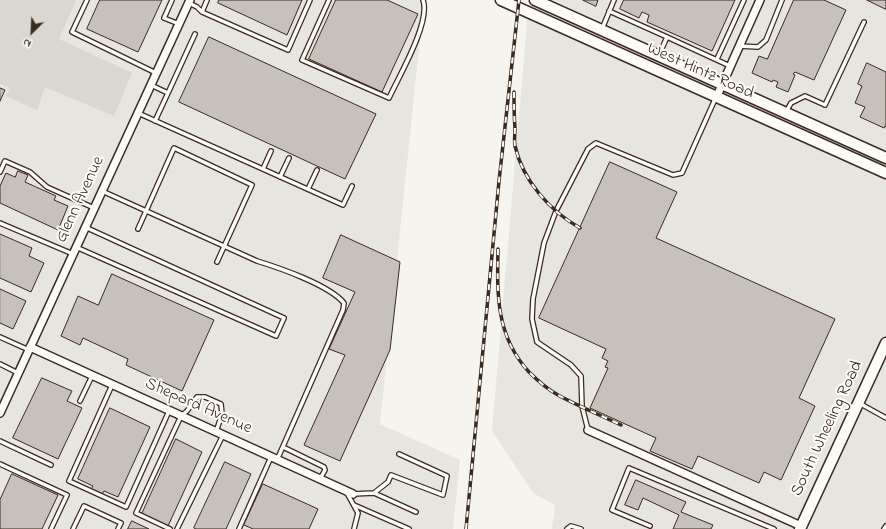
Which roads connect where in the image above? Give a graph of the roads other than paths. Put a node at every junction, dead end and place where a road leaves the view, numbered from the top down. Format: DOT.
graph roads {
  1 [pos="87,0"];
  2 [pos="172,0"];
  3 [pos="207,0"];
  4 [pos="310,0"];
  5 [pos="329,0"];
  6 [pos="423,0"];
  7 [pos="501,0"];
  8 [pos="535,0"];
  9 [pos="614,0"];
  10 [pos="744,0"];
  11 [pos="760,0"];
  12 [pos="782,0"];
  13 [pos="189,1"];
  14 [pos="546,2"];
  15 [pos="609,11"];
  16 [pos="202,12"];
  17 [pos="864,22"];
  18 [pos="179,24"];
  19 [pos="602,30"];
  20 [pos="195,34"];
  21 [pos="667,37"];
  22 [pos="739,46"];
  23 [pos="658,56"];
  24 [pos="717,59"];
  25 [pos="730,66"];
  26 [pos="156,72"];
  27 [pos="722,84"];
  28 [pos="151,85"];
  29 [pos="168,93"];
  30 [pos="717,96"];
  31 [pos="138,113"];
  32 [pos="786,113"];
  33 [pos="156,121"];
  34 [pos="271,151"];
  35 [pos="289,158"];
  36 [pos="886,158"];
  37 [pos="263,169"];
  38 [pos="317,170"];
  39 [pos="0,172"];
  40 [pos="886,173"];
  41 [pos="280,177"];
  42 [pos="352,186"];
  43 [pos="308,189"];
  44 [pos="102,191"];
  45 [pos="94,208"];
  46 [pos="146,210"];
  47 [pos="0,223"];
  48 [pos="85,227"];
  49 [pos="138,229"];
  50 [pos="225,246"];
  51 [pos="76,247"];
  52 [pos="73,254"];
  53 [pos="217,262"];
  54 [pos="0,337"];
  55 [pos="886,343"];
  56 [pos="29,349"];
  57 [pos="0,364"];
  58 [pos="18,373"];
  59 [pos="92,376"];
  60 [pos="112,385"];
  61 [pos="80,401"];
  62 [pos="858,402"];
  63 [pos="169,411"];
  64 [pos="0,413"];
  65 [pos="181,416"];
  66 [pos="886,418"];
  67 [pos="588,430"];
  68 [pos="220,434"];
  69 [pos="0,441"];
  70 [pos="283,447"];
  71 [pos="399,454"];
  72 [pos="274,458"];
  73 [pos="0,464"];
  74 [pos="51,465"];
  75 [pos="320,479"];
  76 [pos="346,491"];
  77 [pos="374,493"];
  78 [pos="353,494"];
  79 [pos="354,505"];
  80 [pos="416,512"];
  81 [pos="650,526"];
  82 [pos="886,526"];
  83 [pos="800,528"];
  84 [pos="51,529"];
  85 [pos="73,529"];
  86 [pos="118,529"];
  87 [pos="170,529"];
  88 [pos="177,529"];
  89 [pos="239,529"];
  90 [pos="354,529"];
  91 [pos="409,529"];
  92 [pos="567,529"];
  93 [pos="581,529"];
  94 [pos="774,529"];
  95 [pos="884,529"];
  1 -- 26 [label="lane"];
  2 -- 18 [label="lane"];
  3 -- 16 [label="lane"];
  4 -- 16 [label="lane"];
  5 -- 6 [label="lane"];
  7 -- 30 [label="main road, West Hintz Road"];
  8 -- 14 [label="main road, West Hintz Road"];
  9 -- 15 [label="lane"];
  10 -- 24 [label="lane"];
  11 -- 22 [label="street"];
  12 -- 22 [label="lane"];
  13 -- 16 [label="lane"];
  13 -- 18 [label="street, Glenn Avenue"];
  14 -- 19 [label="main road, West Hintz Road"];
  15 -- 19 [label="lane"];
  15 -- 21 [label="lane"];
  17 -- 32 [label="lane"];
  18 -- 26 [label="street, Glenn Avenue"];
  19 -- 23 [label="main road, West Hintz Road"];
  20 -- 29 [label="lane"];
  21 -- 23 [label="lane"];
  21 -- 24 [label="lane"];
  22 -- 25 [label="street"];
  23 -- 27 [label="main road, West Hintz Road"];
  24 -- 25 [label="lane"];
  25 -- 27 [label="street"];
  26 -- 28 [label="street, Glenn Avenue"];
  27 -- 30 [label="street"];
  27 -- 32 [label="main road, West Hintz Road"];
  28 -- 29 [label="lane"];
  28 -- 31 [label="street, Glenn Avenue"];
  29 -- 33 [label="lane"];
  30 -- 40 [label="main road, West Hintz Road"];
  30 -- 67 [label="lane"];
  31 -- 33 [label="lane"];
  31 -- 44 [label="street, Glenn Avenue"];
  32 -- 36 [label="main road, West Hintz Road"];
  33 -- 37 [label="lane"];
  34 -- 37 [label="lane"];
  35 -- 41 [label="lane"];
  37 -- 41 [label="lane"];
  38 -- 43 [label="lane"];
  39 -- 45 [label="lane"];
  41 -- 43 [label="lane"];
  42 -- 43 [label="lane"];
  44 -- 45 [label="street, Glenn Avenue"];
  44 -- 46 [label="lane"];
  45 -- 48 [label="street, Glenn Avenue"];
  46 -- 49 [label="lane"];
  46 -- 50 [label="lane"];
  46 -- 50 [label="lane"];
  47 -- 52 [label="lane"];
  48 -- 51 [label="street, Glenn Avenue"];
  48 -- 51 [label="lane"];
  50 -- 53 [label="lane"];
  50 -- 70 [label="lane"];
  51 -- 52 [label="street, Glenn Avenue"];
  52 -- 56 [label="street, Glenn Avenue"];
  54 -- 56 [label="lane"];
  55 -- 62 [label="main road, South Wheeling Road"];
  56 -- 58 [label="street, Glenn Avenue"];
  56 -- 59 [label="street, Shepard Avenue"];
  57 -- 58 [label="lane"];
  58 -- 64 [label="street, Glenn Avenue"];
  59 -- 60 [label="street, Shepard Avenue"];
  59 -- 61 [label="lane"];
  60 -- 63 [label="street, Shepard Avenue"];
  60 -- 63 [label="lane"];
  62 -- 66 [label="lane"];
  62 -- 83 [label="main road, South Wheeling Road"];
  63 -- 65 [label="street, Shepard Avenue"];
  65 -- 68 [label="street, Shepard Avenue"];
  65 -- 68 [label="lane"];
  65 -- 87 [label="lane"];
  67 -- 83 [label="street"];
  68 -- 72 [label="street, Shepard Avenue"];
  68 -- 88 [label="lane"];
  69 -- 74 [label="lane"];
  70 -- 72 [label="lane"];
  70 -- 75 [label="lane"];
  71 -- 77 [label="lane"];
  72 -- 75 [label="street, Shepard Avenue"];
  72 -- 89 [label="lane"];
  73 -- 84 [label="lane"];
  75 -- 76 [label="street, Shepard Avenue"];
  76 -- 78 [label="street, Shepard Avenue"];
  76 -- 79 [label="lane"];
  77 -- 78 [label="lane"];
  77 -- 80 [label="lane"];
  79 -- 90 [label="lane"];
  79 -- 91 [label="lane"];
  81 -- 94 [label="lane"];
  82 -- 95 [label="lane"];
  85 -- 86 [label="lane"];
  92 -- 93 [label="lane"];
}
